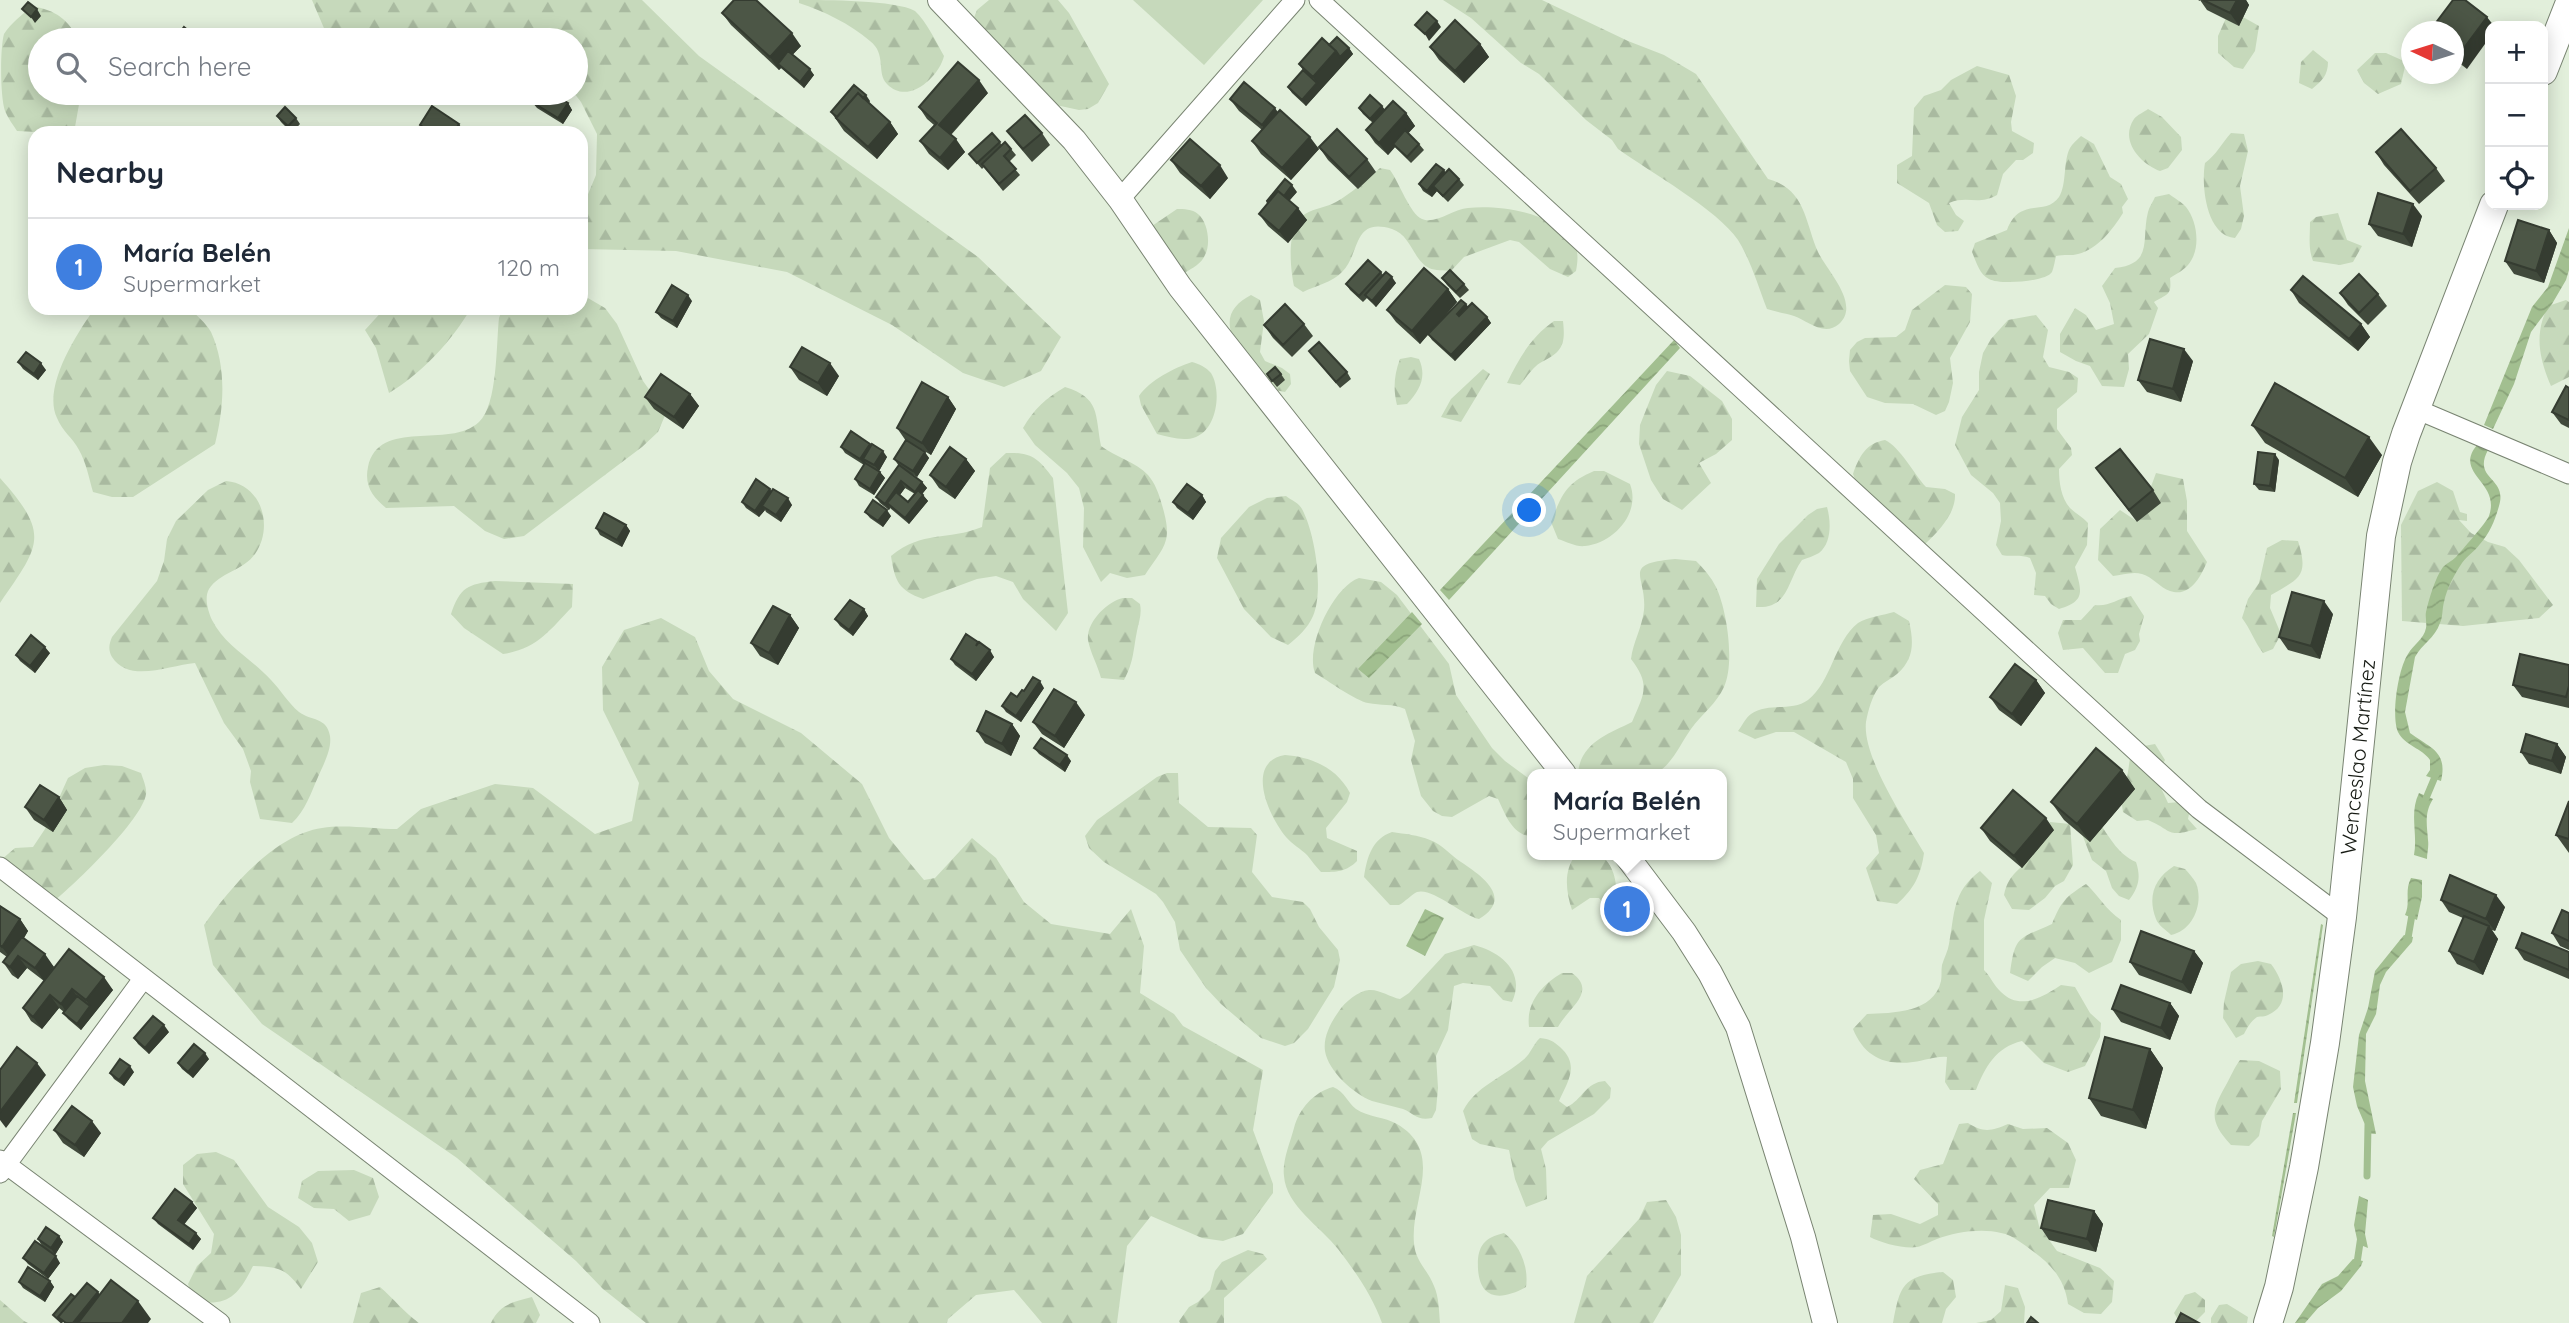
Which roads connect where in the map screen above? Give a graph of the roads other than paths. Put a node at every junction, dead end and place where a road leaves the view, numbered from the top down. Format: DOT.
graph roads {
  1 [pos="940,0"];
  2 [pos="1295,0"];
  3 [pos="1319,0"];
  4 [pos="2569,5"];
  5 [pos="2548,58"];
  6 [pos="1120,200"];
  7 [pos="2492,210"];
  8 [pos="2416,409"];
  9 [pos="2569,474"];
  10 [pos="1559,769"];
  11 [pos="1630,860"];
  12 [pos="0,867"];
  13 [pos="2342,917"];
  14 [pos="144,979"];
  15 [pos="2,1166"];
  16 [pos="220,1323"];
  17 [pos="590,1323"];
  18 [pos="1825,1323"];
  19 [pos="2268,1323"];
  1 -- 6 [label="street"];
  2 -- 6 [label="street"];
  3 -- 13 [label="street"];
  4 -- 5 [label="main road"];
  6 -- 10 [label="street"];
  7 -- 8 [label="main road, Wenceslao Martínez"];
  8 -- 9 [label="street"];
  8 -- 13 [label="main road, Wenceslao Martínez"];
  11 -- 18 [label="street"];
  12 -- 14 [label="street"];
  13 -- 19 [label="main road, Wenceslao Martínez"];
  14 -- 15 [label="street"];
  14 -- 17 [label="street"];
  15 -- 16 [label="street"];
}
